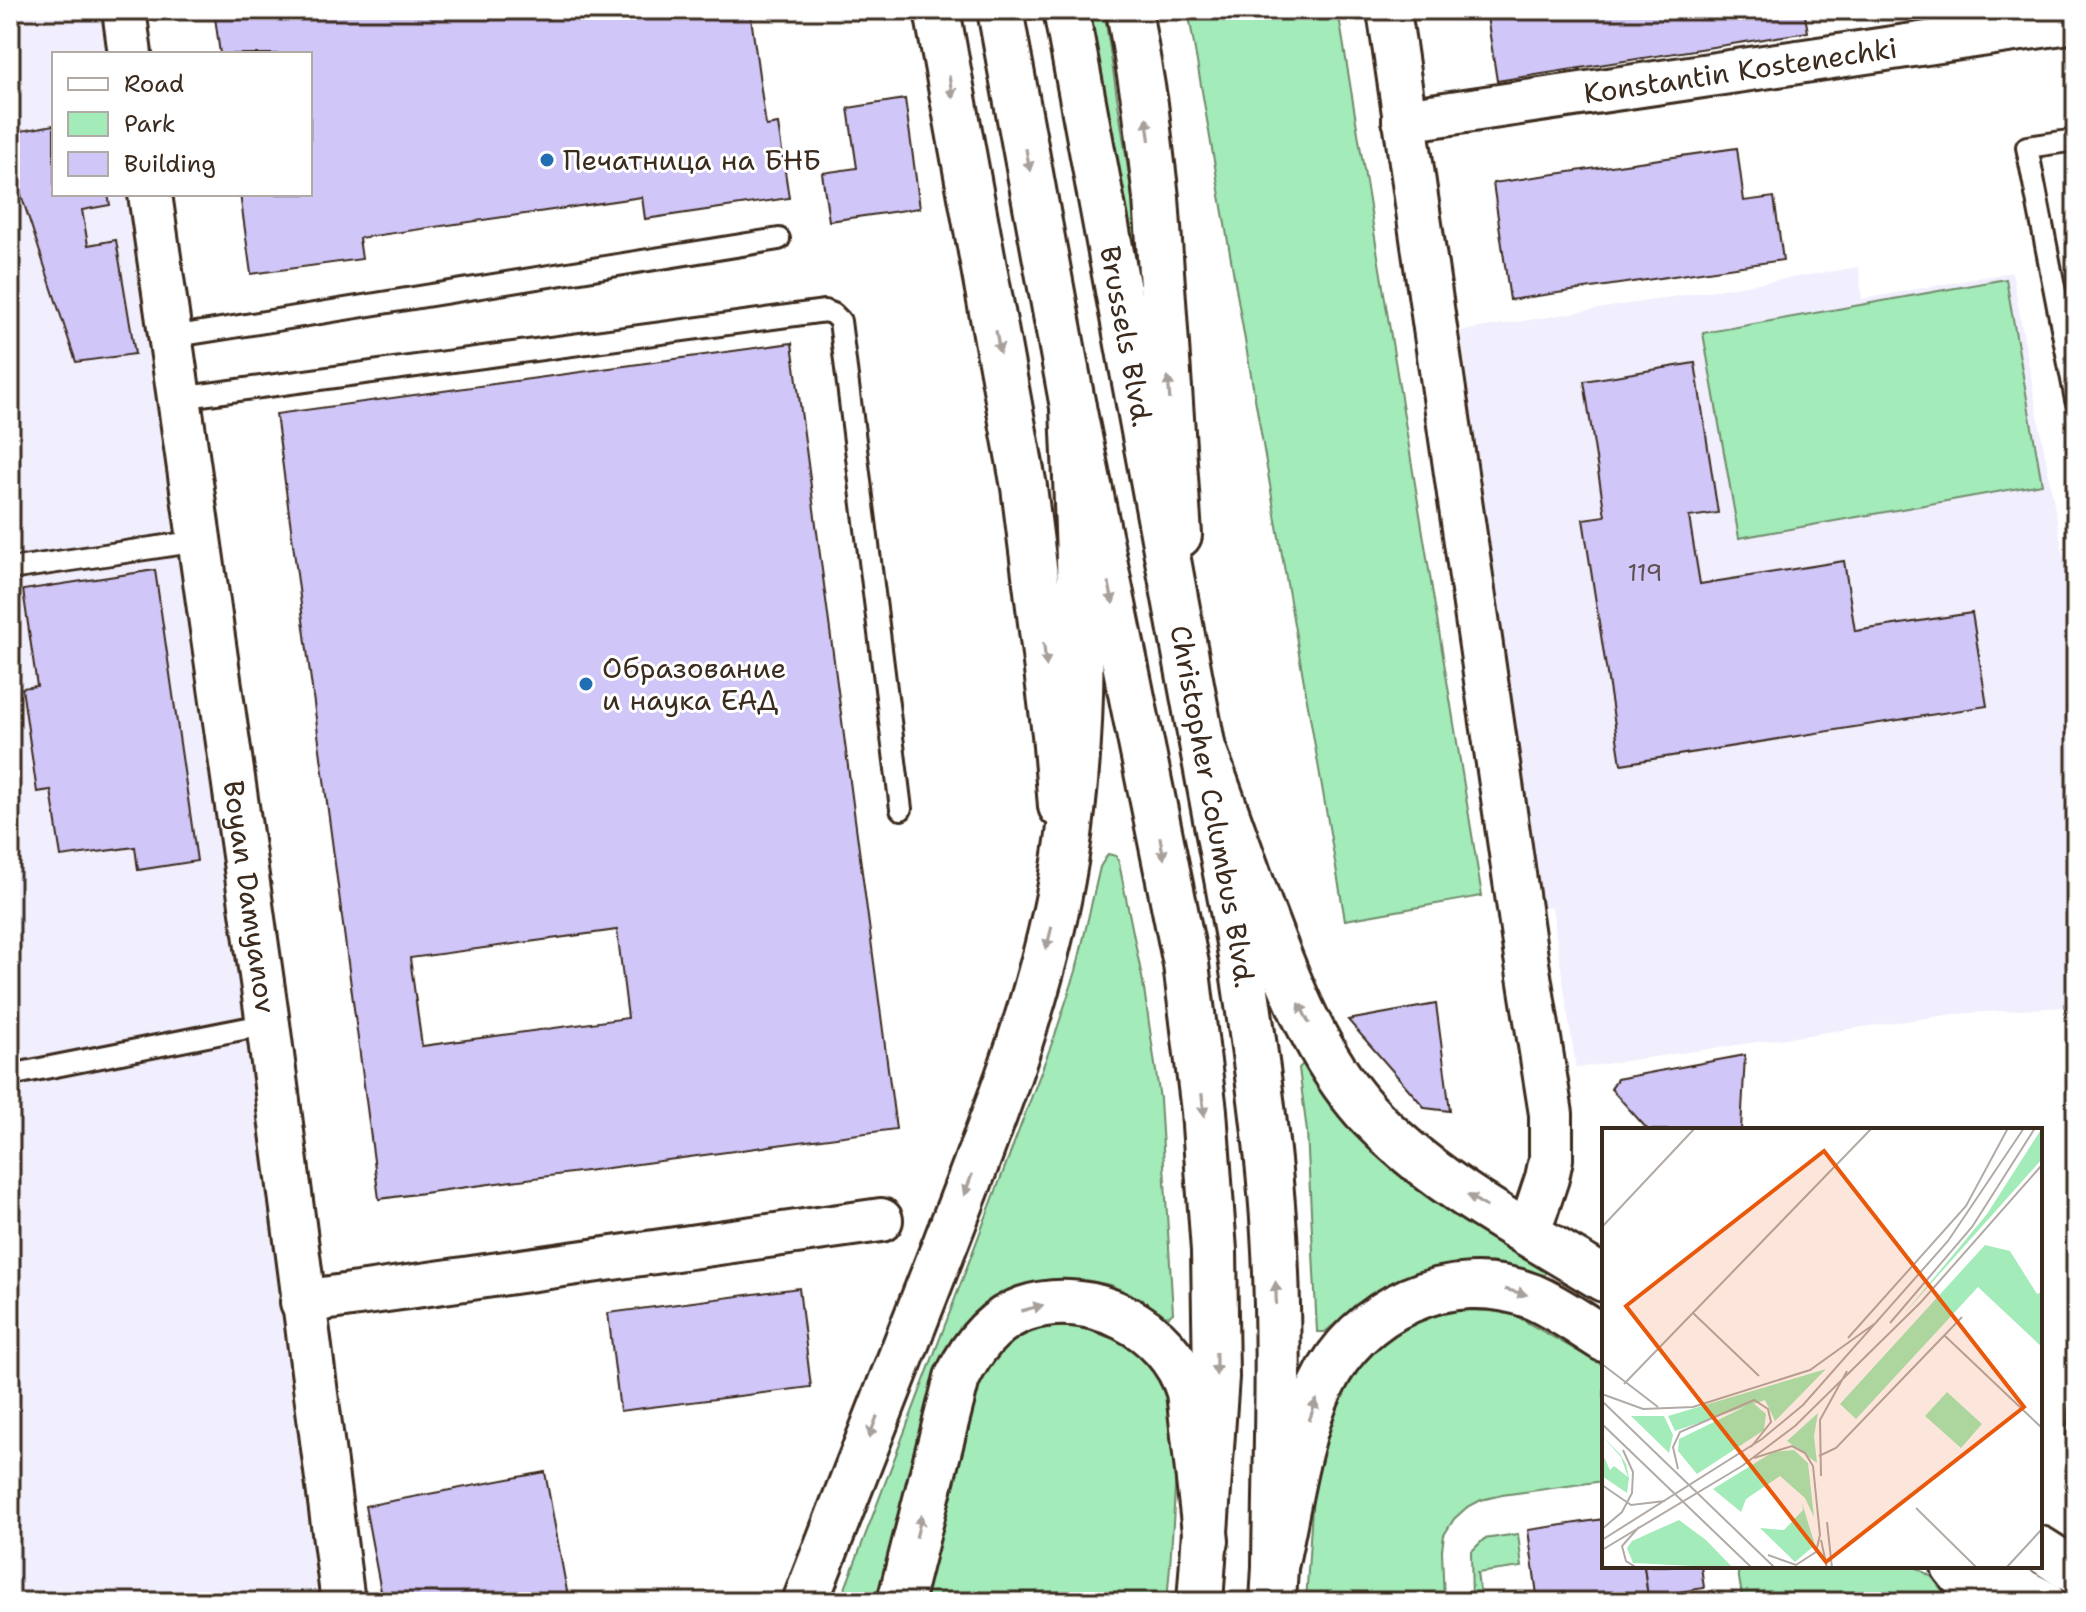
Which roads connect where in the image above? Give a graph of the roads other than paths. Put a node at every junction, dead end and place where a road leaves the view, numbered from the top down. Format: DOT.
graph roads {
  1 [pos="124,10"];
  2 [pos="937,10"];
  3 [pos="1066,10"];
  4 [pos="1129,10"];
  5 [pos="1389,10"];
  6 [pos="1000,16"];
  7 [pos="2076,21"];
  8 [pos="130,52"];
  9 [pos="1404,120"];
  10 [pos="2076,140"];
  11 [pos="150,196"];
  12 [pos="779,239"];
  13 [pos="171,337"];
  14 [pos="179,398"];
  15 [pos="2076,400"];
  16 [pos="1073,407"];
  17 [pos="199,541"];
  18 [pos="10,569"];
  19 [pos="1188,661"];
  20 [pos="1204,751"];
  21 [pos="901,809"];
  22 [pos="1065,862"];
  23 [pos="268,1024"];
  24 [pos="10,1075"];
  25 [pos="881,1220"];
  26 [pos="1524,1230"];
  27 [pos="1602,1278"];
  28 [pos="302,1302"];
  29 [pos="1602,1338"];
  30 [pos="1206,1541"];
  31 [pos="2042,1550"];
  32 [pos="1956,1568"];
  33 [pos="1981,1568"];
  34 [pos="2076,1572"];
  35 [pos="1274,1585"];
  36 [pos="343,1602"];
  37 [pos="805,1602"];
  38 [pos="900,1602"];
  39 [pos="1200,1602"];
  40 [pos="1983,1602"];
  41 [pos="2044,1602"];
  1 -- 8 [label="street"];
  2 -- 22 [label="main road, one-way"];
  3 -- 19 [label="main road, Brussels Blvd."];
  19 -- 4 [label="main road, Christopher Columbus Blvd., one-way"];
  5 -- 9 [label="street"];
  6 -- 16 [label="main road, Christopher Columbus Blvd., one-way"];
  7 -- 9 [label="street, Konstantin Kostenechki"];
  9 -- 26 [label="street"];
  10 -- 15 [label="lane"];
  11 -- 13 [label="street, Boyan Damyanov"];
  12 -- 13 [label="lane"];
  13 -- 14 [label="street, Boyan Damyanov"];
  14 -- 17 [label="street, Boyan Damyanov"];
  14 -- 21 [label="lane"];
  16 -- 22 [label="main road"];
  16 -- 30 [label="main road, Christopher Columbus Blvd., one-way"];
  17 -- 18 [label="lane"];
  17 -- 23 [label="street, Boyan Damyanov"];
  19 -- 20 [label="main road, Christopher Columbus Blvd."];
  26 -- 20 [label="main road, one-way"];
  35 -- 20 [label="main road, Christopher Columbus Blvd., one-way"];
  22 -- 37 [label="main road, one-way"];
  23 -- 24 [label="lane"];
  23 -- 28 [label="street, Boyan Damyanov"];
  25 -- 28 [label="street"];
  26 -- 27 [label="main road"];
  28 -- 36 [label="street, Boyan Damyanov"];
  35 -- 29 [label="main road, one-way"];
  38 -- 30 [label="main road, one-way"];
  30 -- 39 [label="main road, Christopher Columbus Blvd."];
  31 -- 34 [label="main road"];
  32 -- 40 [label="main road"];
  33 -- 41 [label="street"];
}
